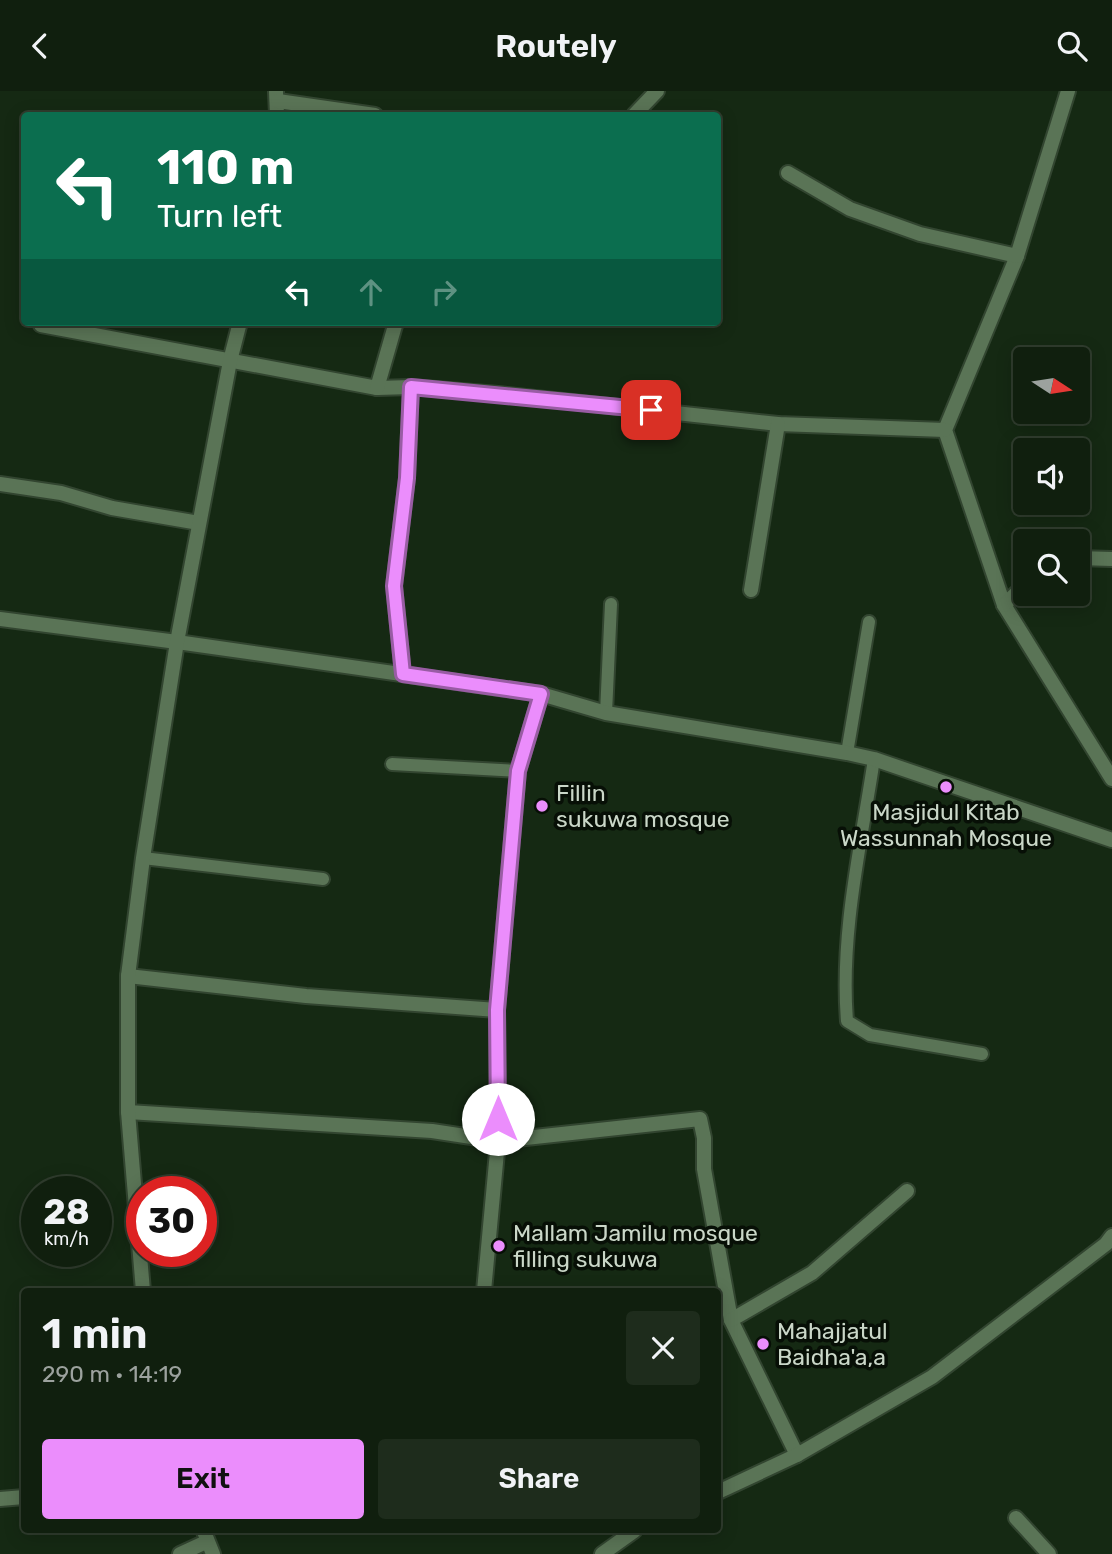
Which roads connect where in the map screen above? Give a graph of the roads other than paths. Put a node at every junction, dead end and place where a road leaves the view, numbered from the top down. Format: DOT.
graph roads {
  1 [pos="657,91"];
  2 [pos="1068,91"];
  3 [pos="277,102"];
  4 [pos="352,112"];
  5 [pos="637,112"];
  6 [pos="788,173"];
  7 [pos="1017,256"];
  8 [pos="46,326"];
  9 [pos="239,326"];
  10 [pos="395,326"];
  11 [pos="230,361"];
  12 [pos="411,387"];
  13 [pos="377,388"];
  14 [pos="778,424"];
  15 [pos="945,430"];
  16 [pos="0,484"];
  17 [pos="199,523"];
  18 [pos="1090,558"];
  19 [pos="1112,559"];
  20 [pos="751,590"];
  21 [pos="1013,596"];
  22 [pos="611,604"];
  23 [pos="1004,605"];
  24 [pos="0,621"];
  25 [pos="869,622"];
  26 [pos="177,642"];
  27 [pos="403,674"];
  28 [pos="541,694"];
  29 [pos="606,713"];
  30 [pos="847,753"];
  31 [pos="874,759"];
  32 [pos="392,764"];
  33 [pos="518,771"];
  34 [pos="1112,779"];
  35 [pos="1112,840"];
  36 [pos="143,858"];
  37 [pos="323,879"];
  38 [pos="128,976"];
  39 [pos="497,1010"];
  40 [pos="982,1054"];
  41 [pos="128,1112"];
  42 [pos="498,1141"];
  43 [pos="907,1191"];
  44 [pos="1112,1236"];
  45 [pos="143,1288"];
  46 [pos="484,1288"];
  47 [pos="731,1319"];
  48 [pos="797,1455"];
  49 [pos="721,1491"];
  50 [pos="21,1497"];
  51 [pos="0,1499"];
  52 [pos="1016,1518"];
  53 [pos="630,1533"];
  54 [pos="207,1542"];
  55 [pos="180,1554"];
  56 [pos="602,1554"];
  57 [pos="1049,1554"];
  1 -- 5 [label="street"];
  2 -- 7 [label="street"];
  3 -- 4 [label="street"];
  6 -- 7 [label="street"];
  7 -- 15 [label="street"];
  8 -- 11 [label="street"];
  9 -- 11 [label="street"];
  10 -- 13 [label="street"];
  11 -- 13 [label="street"];
  11 -- 17 [label="street"];
  12 -- 13 [label="street"];
  12 -- 14 [label="street"];
  12 -- 27 [label="street"];
  14 -- 15 [label="street"];
  14 -- 20 [label="street"];
  15 -- 23 [label="street"];
  16 -- 17 [label="street"];
  17 -- 26 [label="street"];
  18 -- 19 [label="street"];
  21 -- 23 [label="street"];
  22 -- 29 [label="lane"];
  23 -- 34 [label="street"];
  24 -- 26 [label="street"];
  25 -- 30 [label="lane"];
  26 -- 27 [label="street"];
  26 -- 36 [label="street"];
  27 -- 28 [label="street"];
  28 -- 29 [label="street"];
  28 -- 33 [label="street"];
  29 -- 30 [label="street"];
  30 -- 31 [label="street"];
  31 -- 35 [label="street"];
  31 -- 40 [label="lane"];
  32 -- 33 [label="lane"];
  33 -- 39 [label="street"];
  36 -- 37 [label="lane"];
  36 -- 38 [label="street"];
  38 -- 39 [label="street"];
  38 -- 41 [label="street"];
  39 -- 42 [label="street"];
  41 -- 42 [label="street"];
  41 -- 45 [label="street"];
  42 -- 46 [label="street"];
  42 -- 47 [label="street"];
  43 -- 47 [label="street"];
  44 -- 48 [label="street"];
  47 -- 48 [label="street"];
  48 -- 49 [label="street"];
  50 -- 51 [label="street"];
  52 -- 57 [label="street"];
  53 -- 56 [label="street"];
  54 -- 55 [label="street"];
}
